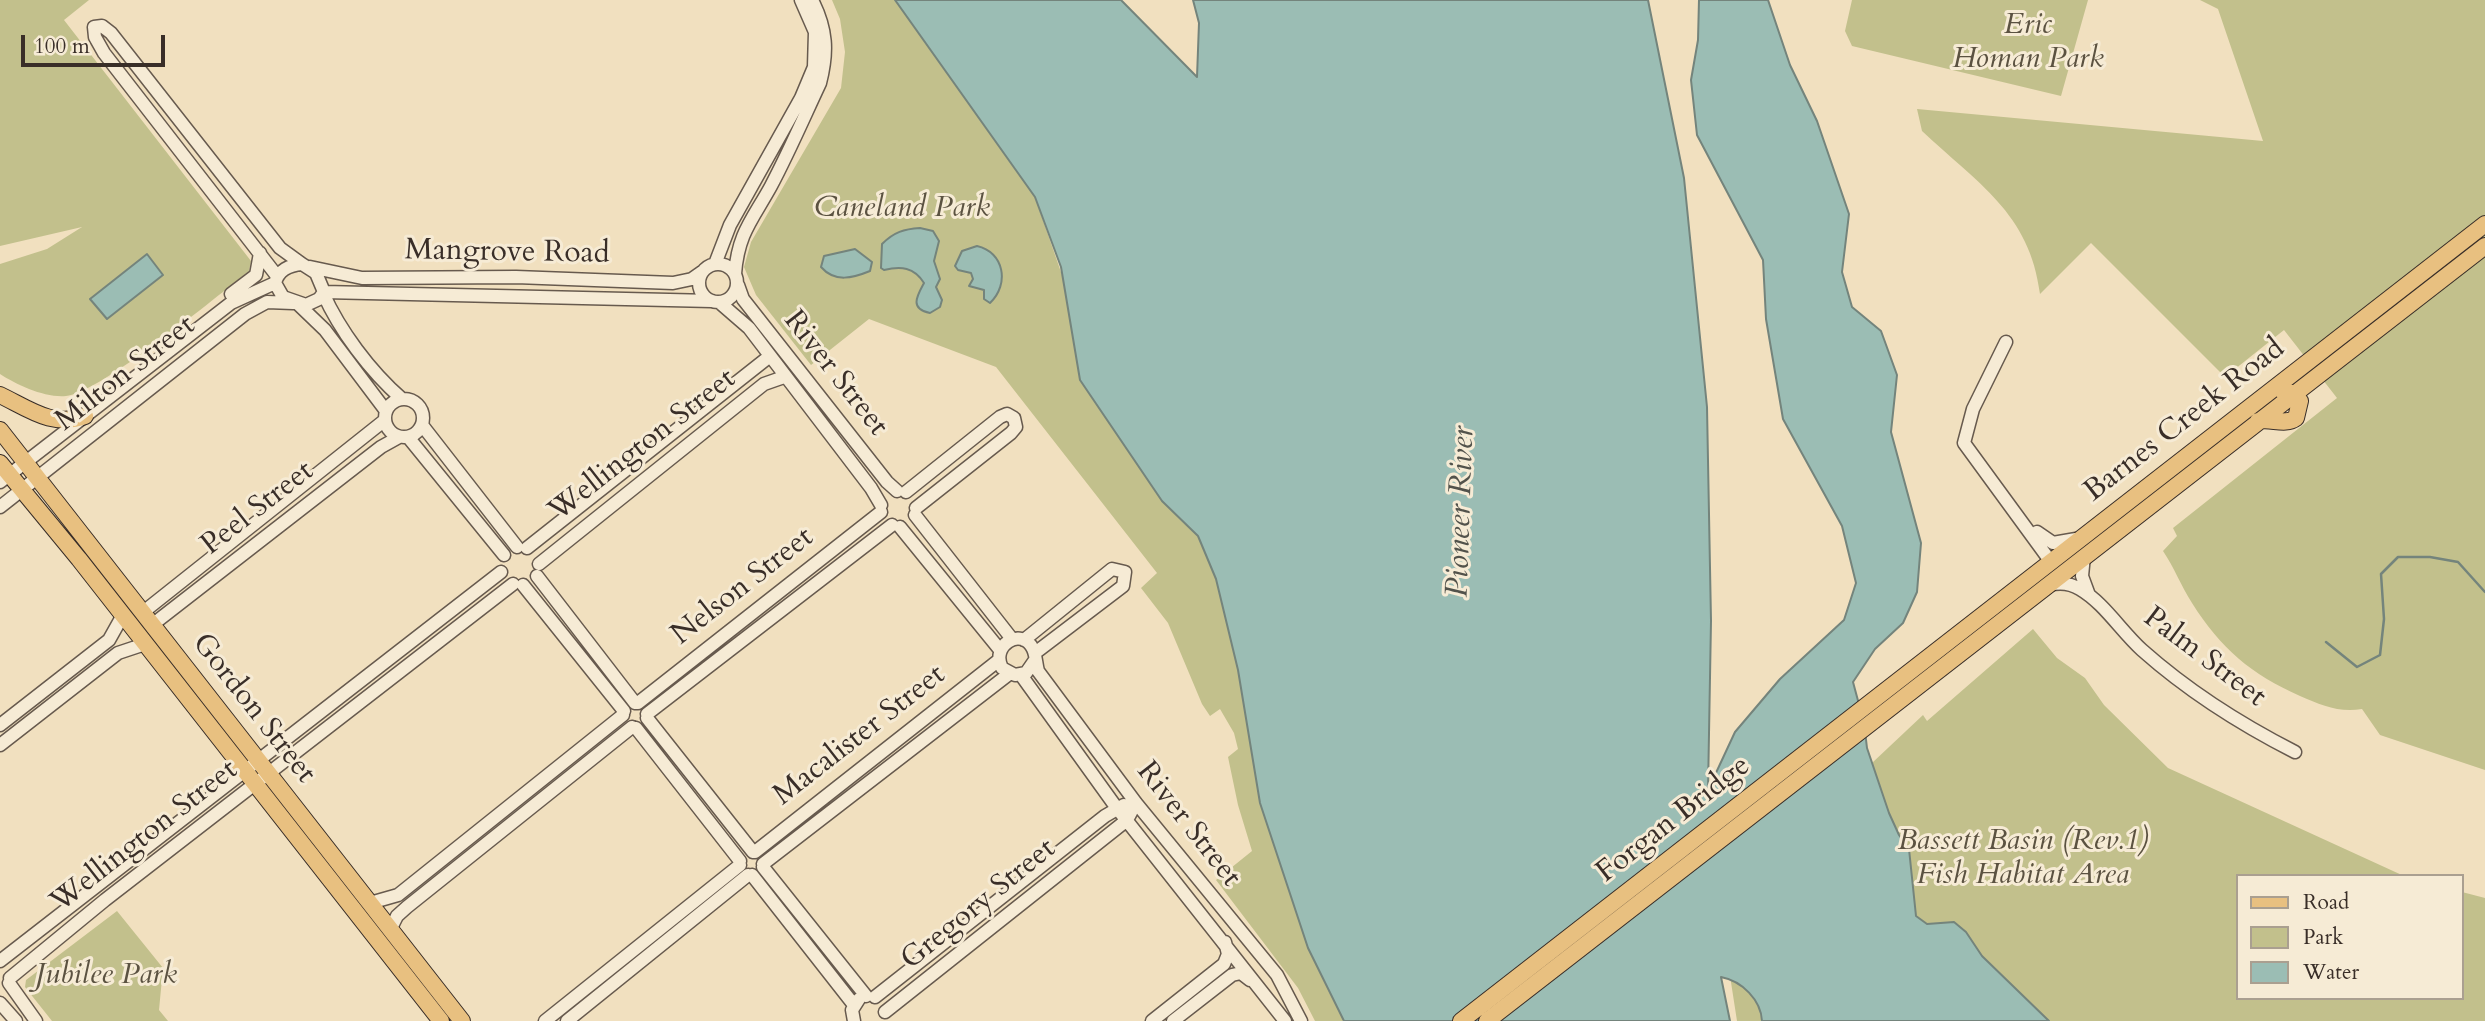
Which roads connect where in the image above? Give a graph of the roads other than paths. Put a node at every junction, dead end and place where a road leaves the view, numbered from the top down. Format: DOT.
graph roads {
  1 [pos="801,0"];
  2 [pos="812,0"];
  3 [pos="2485,224"];
  4 [pos="2485,246"];
  5 [pos="260,253"];
  6 [pos="715,264"];
  7 [pos="306,266"];
  8 [pos="702,272"];
  9 [pos="276,279"];
  10 [pos="736,279"];
  11 [pos="323,293"];
  12 [pos="715,302"];
  13 [pos="296,304"];
  14 [pos="200,327"];
  15 [pos="2006,342"];
  16 [pos="770,356"];
  17 [pos="784,377"];
  18 [pos="2293,393"];
  19 [pos="0,395"];
  20 [pos="402,399"];
  21 [pos="85,416"];
  22 [pos="385,416"];
  23 [pos="422,425"];
  24 [pos="0,430"];
  25 [pos="403,437"];
  26 [pos="25,463"];
  27 [pos="2180,471"];
  28 [pos="3,473"];
  29 [pos="37,478"];
  30 [pos="22,491"];
  31 [pos="901,491"];
  32 [pos="0,507"];
  33 [pos="2012,507"];
  34 [pos="881,508"];
  35 [pos="916,512"];
  36 [pos="896,526"];
  37 [pos="2090,531"];
  38 [pos="522,548"];
  39 [pos="504,555"];
  40 [pos="2084,556"];
  41 [pos="2051,562"];
  42 [pos="538,570"];
  43 [pos="501,572"];
  44 [pos="518,585"];
  45 [pos="2047,585"];
  46 [pos="2090,595"];
  47 [pos="1070,605"];
  48 [pos="123,615"];
  49 [pos="147,619"];
  50 [pos="1080,619"];
  51 [pos="1018,639"];
  52 [pos="145,644"];
  53 [pos="999,655"];
  54 [pos="1035,657"];
  55 [pos="159,661"];
  56 [pos="1925,671"];
  57 [pos="1015,674"];
  58 [pos="54,683"];
  59 [pos="64,696"];
  60 [pos="630,708"];
  61 [pos="647,716"];
  62 [pos="0,725"];
  63 [pos="634,728"];
  64 [pos="2,739"];
  65 [pos="2295,752"];
  66 [pos="252,766"];
  67 [pos="262,779"];
  68 [pos="1136,803"];
  69 [pos="1116,807"];
  70 [pos="1127,820"];
  71 [pos="1094,825"];
  72 [pos="1105,838"];
  73 [pos="754,852"];
  74 [pos="763,865"];
  75 [pos="745,869"];
  76 [pos="398,895"];
  77 [pos="370,903"];
  78 [pos="407,907"];
  79 [pos="390,930"];
  80 [pos="1223,939"];
  81 [pos="1260,955"];
  82 [pos="0,963"];
  83 [pos="9,980"];
  84 [pos="1260,986"];
  85 [pos="0,993"];
  86 [pos="870,997"];
  87 [pos="0,1003"];
  88 [pos="456,1016"];
  89 [pos="851,1016"];
  90 [pos="884,1018"];
  91 [pos="1156,1020"];
  92 [pos="16,1021"];
  93 [pos="36,1021"];
  94 [pos="441,1021"];
  95 [pos="545,1021"];
  96 [pos="567,1021"];
  97 [pos="1173,1021"];
  98 [pos="1285,1021"];
  99 [pos="1301,1021"];
  100 [pos="1461,1021"];
  101 [pos="1487,1021"];
  1 -- 6 [label="street"];
  2 -- 10 [label="street"];
  3 -- 27 [label="main road, Barnes Creek Road"];
  4 -- 18 [label="main road, Barnes Creek Road"];
  5 -- 7 [label="street"];
  5 -- 9 [label="street"];
  5 -- 14 [label="street"];
  6 -- 8 [label="street"];
  6 -- 10 [label="street"];
  7 -- 8 [label="street, Mangrove Road"];
  7 -- 9 [label="street"];
  7 -- 11 [label="street"];
  8 -- 12 [label="street"];
  9 -- 13 [label="street"];
  9 -- 14 [label="street, Milton Street"];
  10 -- 12 [label="street"];
  10 -- 31 [label="street, River Street"];
  11 -- 12 [label="street, Mangrove Road"];
  11 -- 13 [label="street"];
  11 -- 20 [label="street"];
  12 -- 16 [label="street, River Street"];
  13 -- 22 [label="street"];
  13 -- 29 [label="street, Milton Street"];
  14 -- 21 [label="street, Milton Street"];
  15 -- 33 [label="street"];
  16 -- 17 [label="street, River Street"];
  16 -- 38 [label="street, Wellington Street"];
  17 -- 34 [label="street, River Street"];
  17 -- 42 [label="street, Wellington Street"];
  18 -- 27 [label="main road, Barnes Creek Road"];
  18 -- 27 [label="main road"];
  19 -- 21 [label="main road"];
  20 -- 22 [label="street"];
  20 -- 23 [label="street"];
  21 -- 26 [label="street, Milton Street"];
  22 -- 25 [label="street"];
  22 -- 49 [label="street, Peel Street"];
  23 -- 25 [label="street"];
  23 -- 38 [label="street"];
  24 -- 26 [label="main road, Gordon Street"];
  25 -- 39 [label="street"];
  25 -- 49 [label="street, Peel Street"];
  26 -- 28 [label="street, Milton Street"];
  26 -- 29 [label="main road, Gordon Street"];
  27 -- 37 [label="main road, Barnes Creek Road"];
  27 -- 40 [label="main road, Barnes Creek Road"];
  27 -- 41 [label="main road"];
  28 -- 30 [label="main road, Gordon Street"];
  29 -- 30 [label="street, Milton Street"];
  29 -- 49 [label="main road, Gordon Street"];
  30 -- 32 [label="street, Milton Street"];
  30 -- 48 [label="main road, Gordon Street"];
  31 -- 34 [label="street"];
  31 -- 35 [label="street"];
  31 -- 35 [label="street"];
  33 -- 37 [label="street"];
  33 -- 41 [label="street"];
  34 -- 36 [label="street"];
  34 -- 60 [label="street, Nelson Street"];
  35 -- 36 [label="street"];
  35 -- 51 [label="street"];
  36 -- 53 [label="street"];
  36 -- 61 [label="street, Nelson Street"];
  37 -- 41 [label="main road, Barnes Creek Road"];
  38 -- 39 [label="street"];
  38 -- 42 [label="street"];
  39 -- 43 [label="street"];
  40 -- 45 [label="main road, Barnes Creek Road"];
  40 -- 46 [label="street"];
  41 -- 56 [label="main road, Barnes Creek Road"];
  42 -- 44 [label="street"];
  42 -- 60 [label="street"];
  43 -- 44 [label="street"];
  43 -- 66 [label="street, Wellington Street"];
  44 -- 60 [label="street"];
  44 -- 67 [label="street, Wellington Street"];
  45 -- 46 [label="street, Palm Street"];
  45 -- 56 [label="main road, Barnes Creek Road"];
  46 -- 65 [label="street, Palm Street"];
  47 -- 50 [label="street"];
  47 -- 50 [label="street"];
  47 -- 51 [label="street"];
  48 -- 52 [label="main road, Gordon Street"];
  48 -- 58 [label="street"];
  49 -- 55 [label="main road"];
  49 -- 66 [label="main road, Gordon Street"];
  50 -- 54 [label="street"];
  51 -- 53 [label="street, Macalister Street"];
  51 -- 54 [label="street, River Street"];
  52 -- 55 [label="main road, Gordon Street"];
  52 -- 59 [label="street"];
  53 -- 57 [label="street, River Street"];
  53 -- 73 [label="street, Macalister Street"];
  54 -- 57 [label="street, Macalister Street"];
  54 -- 68 [label="street, River Street"];
  55 -- 66 [label="main road, Gordon Street"];
  56 -- 100 [label="main road, Forgan Bridge"];
  56 -- 101 [label="main road, Forgan Bridge"];
  57 -- 69 [label="street, River Street"];
  57 -- 74 [label="street, Macalister Street"];
  58 -- 59 [label="street"];
  58 -- 62 [label="street"];
  59 -- 64 [label="street"];
  60 -- 61 [label="street"];
  60 -- 63 [label="street"];
  60 -- 76 [label="street, Nelson Street"];
  61 -- 63 [label="street, Nelson Street"];
  61 -- 73 [label="street"];
  63 -- 75 [label="street"];
  63 -- 78 [label="street"];
  66 -- 67 [label="main road, Gordon Street"];
  66 -- 82 [label="street, Wellington Street"];
  67 -- 77 [label="main road, Gordon Street"];
  67 -- 83 [label="street, Wellington Street"];
  67 -- 94 [label="main road, Gordon Street"];
  68 -- 69 [label="street, Gregory Street"];
  68 -- 70 [label="street, Gregory Street"];
  68 -- 81 [label="street, River Street"];
  69 -- 70 [label="street, River Street"];
  69 -- 71 [label="street, Gregory Street"];
  70 -- 72 [label="street, Gregory Street"];
  70 -- 80 [label="street, River Street"];
  71 -- 72 [label="street"];
  71 -- 86 [label="street, Gregory Street"];
  72 -- 90 [label="street, Gregory Street"];
  73 -- 74 [label="street"];
  73 -- 75 [label="street, Macalister Street"];
  74 -- 75 [label="street, Macalister Street"];
  74 -- 86 [label="street"];
  75 -- 89 [label="street"];
  75 -- 95 [label="street"];
  75 -- 96 [label="street"];
  76 -- 77 [label="street, Nelson Street"];
  76 -- 78 [label="street"];
  77 -- 79 [label="main road, Gordon Street"];
  78 -- 79 [label="street"];
  79 -- 88 [label="main road, Gordon Street"];
  80 -- 84 [label="street, River Street"];
  80 -- 91 [label="street"];
  81 -- 84 [label="street"];
  81 -- 99 [label="street, River Street"];
  82 -- 83 [label="street"];
  83 -- 85 [label="street, Wellington Street"];
  83 -- 93 [label="street"];
  84 -- 97 [label="street"];
  84 -- 98 [label="street, River Street"];
  86 -- 89 [label="street, Gregory Street"];
  86 -- 90 [label="street"];
  87 -- 92 [label="street"];
}
